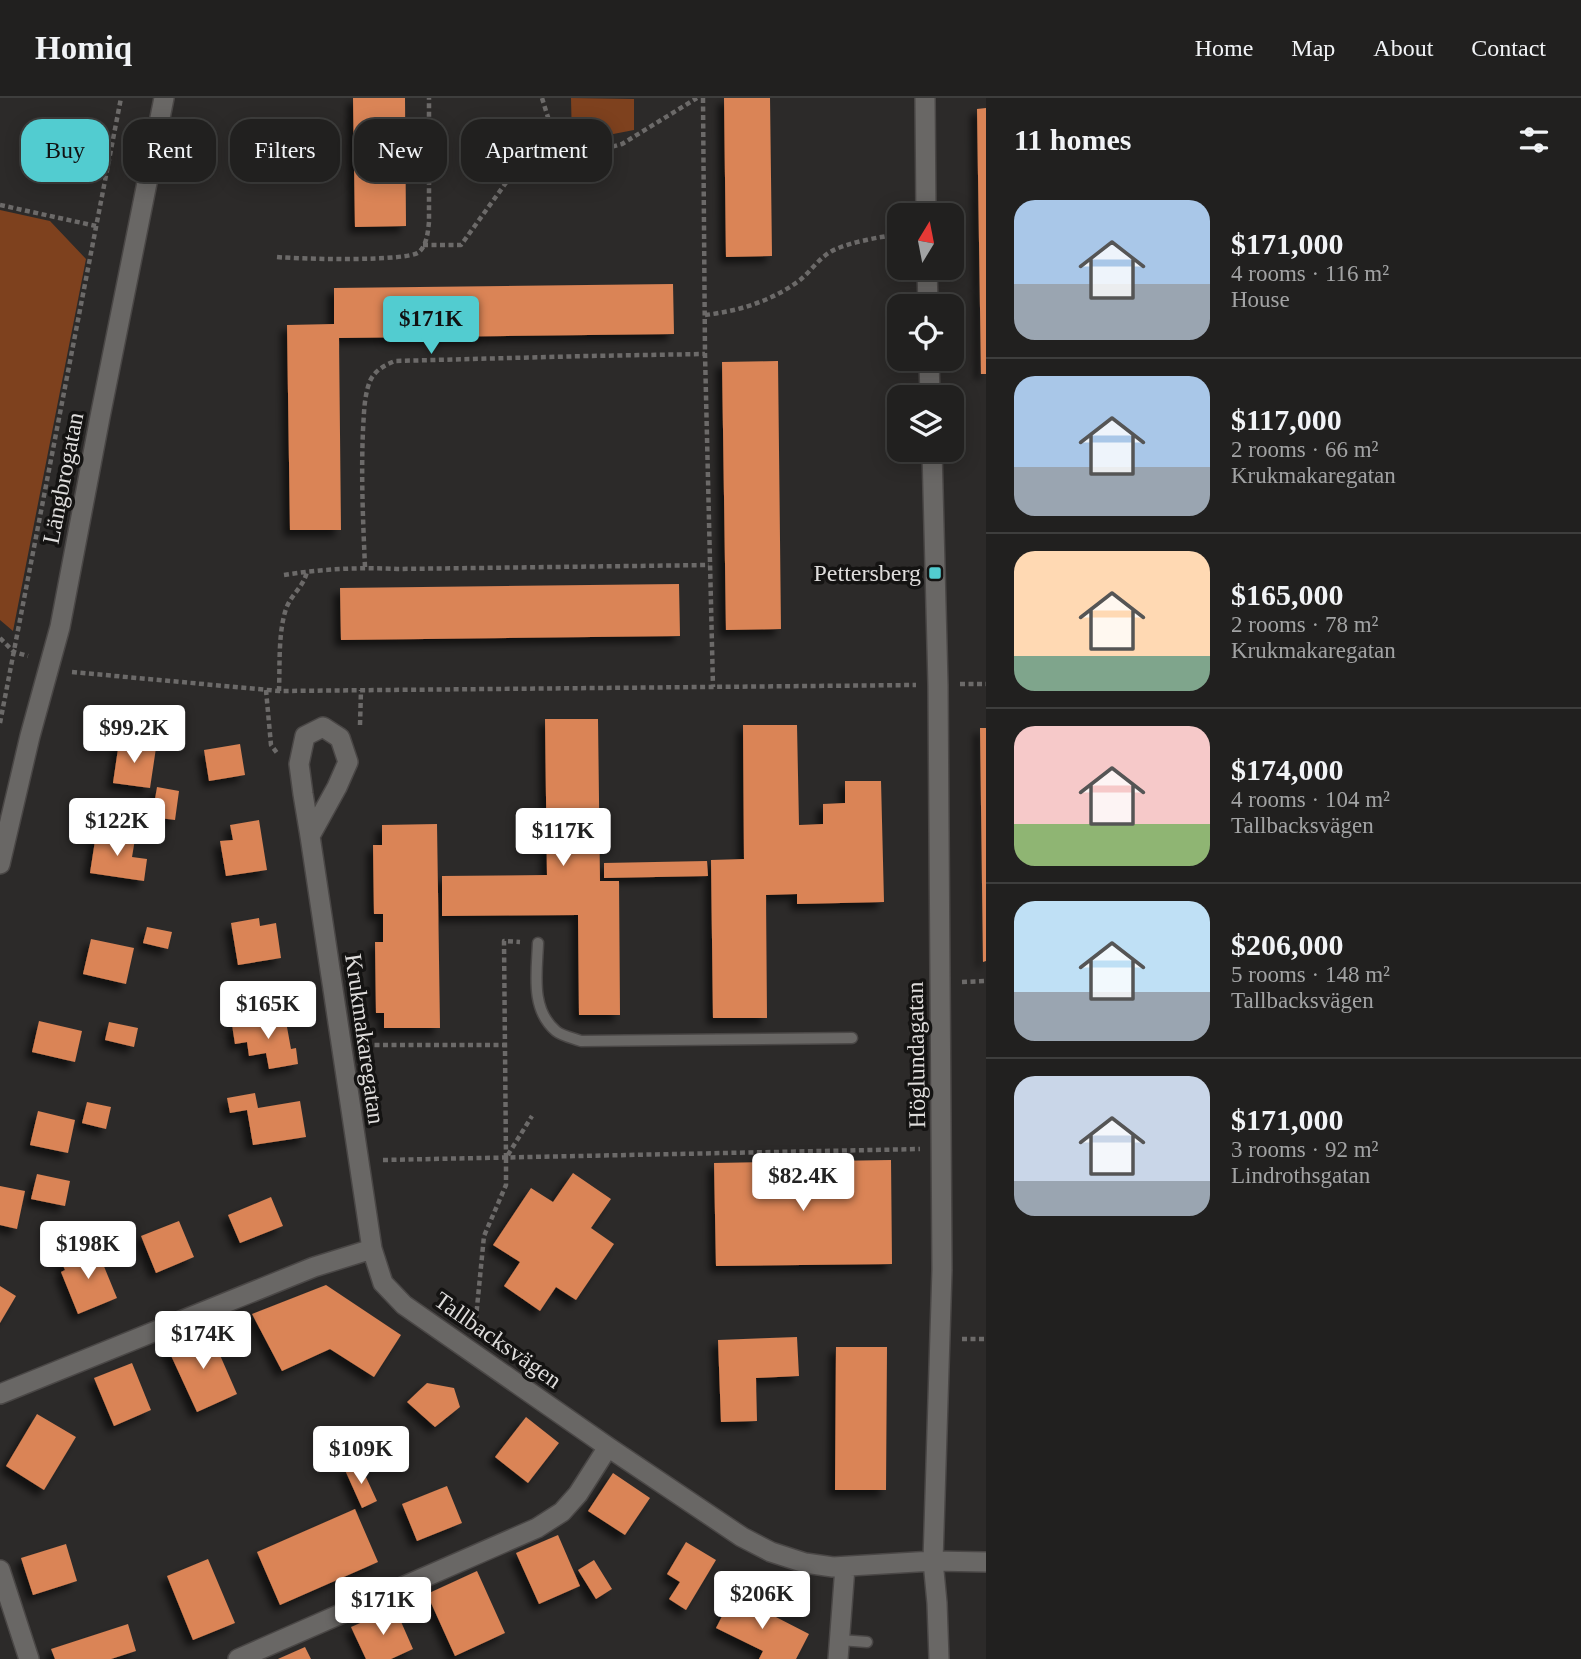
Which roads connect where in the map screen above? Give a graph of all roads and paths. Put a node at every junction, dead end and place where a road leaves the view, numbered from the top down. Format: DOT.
graph roads {
  1 [pos="121,98"];
  2 [pos="164,98"];
  3 [pos="429,98"];
  4 [pos="542,98"];
  5 [pos="700,98"];
  6 [pos="925,98"];
  7 [pos="548,119"];
  8 [pos="612,147"];
  9 [pos="506,182"];
  10 [pos="926,203"];
  11 [pos="0,205"];
  12 [pos="96,226"];
  13 [pos="887,236"];
  14 [pos="423,245"];
  15 [pos="277,257"];
  16 [pos="705,315"];
  17 [pos="705,354"];
  18 [pos="932,462"];
  19 [pos="710,565"];
  20 [pos="365,567"];
  21 [pos="307,572"];
  22 [pos="284,575"];
  23 [pos="0,638"];
  24 [pos="14,652"];
  25 [pos="50,664"];
  26 [pos="986,684"];
  27 [pos="937,685"];
  28 [pos="713,687"];
  29 [pos="266,690"];
  30 [pos="279,691"];
  31 [pos="0,723"];
  32 [pos="299,764"];
  33 [pos="310,836"];
  34 [pos="0,864"];
  35 [pos="538,943"];
  36 [pos="852,1038"];
  37 [pos="342,1045"];
  38 [pos="505,1045"];
  39 [pos="532,1116"];
  40 [pos="942,1148"];
  41 [pos="506,1158"];
  42 [pos="359,1161"];
  43 [pos="372,1249"];
  44 [pos="473,1353"];
  45 [pos="0,1394"];
  46 [pos="608,1447"];
  47 [pos="933,1561"];
  48 [pos="986,1562"];
  49 [pos="845,1567"];
  50 [pos="0,1570"];
  51 [pos="867,1642"];
  52 [pos="839,1649"];
  53 [pos="29,1659"];
  54 [pos="239,1659"];
  55 [pos="939,1659"];
  1 -- 12 [label="path"];
  2 -- 25 [label="street, Längbrogatan"];
  3 -- 14 [label="path"];
  4 -- 7 [label="path"];
  5 -- 8 [label="path"];
  5 -- 16 [label="path"];
  6 -- 10 [label="street"];
  9 -- 14 [label="path"];
  11 -- 12 [label="path"];
  12 -- 24 [label="path"];
  13 -- 16 [label="path"];
  14 -- 15 [label="path"];
  16 -- 17 [label="path"];
  17 -- 19 [label="path"];
  17 -- 20 [label="path"];
  18 -- 27 [label="street, Höglundagatan"];
  19 -- 20 [label="path"];
  19 -- 28 [label="path"];
  20 -- 21 [label="path"];
  21 -- 22 [label="path"];
  21 -- 30 [label="path"];
  23 -- 24 [label="path"];
  24 -- 25 [label="path"];
  24 -- 31 [label="path"];
  25 -- 29 [label="path"];
  25 -- 34 [label="street, Längbrogatan"];
  26 -- 27 [label="path"];
  27 -- 28 [label="path"];
  27 -- 40 [label="street, Höglundagatan"];
  28 -- 30 [label="path"];
  29 -- 30 [label="path"];
  29 -- 32 [label="path"];
  32 -- 33 [label="street, Krukmakaregatan"];
  32 -- 33 [label="street, Krukmakaregatan"];
  33 -- 37 [label="street, Krukmakaregatan"];
  35 -- 36 [label="lane"];
  35 -- 38 [label="path"];
  37 -- 38 [label="path"];
  37 -- 42 [label="street, Krukmakaregatan"];
  38 -- 41 [label="path"];
  39 -- 41 [label="path"];
  40 -- 41 [label="path"];
  40 -- 47 [label="street, Höglundagatan"];
  41 -- 42 [label="path"];
  41 -- 44 [label="path"];
  42 -- 43 [label="street, Krukmakaregatan"];
  43 -- 44 [label="street, Tallbacksvägen"];
  43 -- 45 [label="street"];
  44 -- 46 [label="street, Tallbacksvägen"];
  46 -- 49 [label="street, Tallbacksvägen"];
  46 -- 54 [label="street"];
  47 -- 48 [label="street, Tallbacksvägen"];
  47 -- 49 [label="street, Tallbacksvägen"];
  47 -- 55 [label="street, Höglundagatan"];
  49 -- 52 [label="street"];
  50 -- 53 [label="street"];
  51 -- 52 [label="lane"];
}
